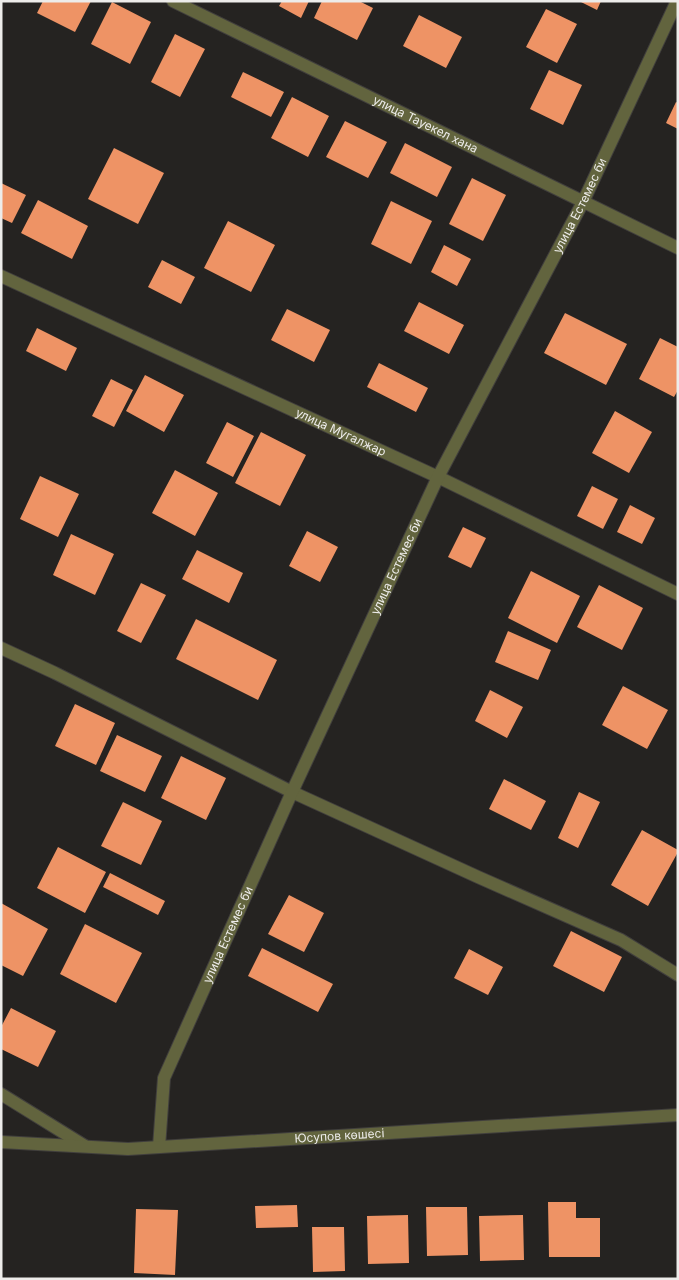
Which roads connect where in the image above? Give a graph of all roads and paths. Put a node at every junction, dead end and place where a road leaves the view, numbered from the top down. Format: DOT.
graph roads {
  1 [pos="173,1"];
  2 [pos="677,1"];
  3 [pos="583,202"];
  4 [pos="678,248"];
  5 [pos="1,276"];
  6 [pos="438,477"];
  7 [pos="678,594"];
  8 [pos="1,648"];
  9 [pos="292,792"];
  10 [pos="678,975"];
  11 [pos="1,1094"];
  12 [pos="678,1115"];
  13 [pos="1,1142"];
  14 [pos="85,1146"];
  15 [pos="159,1147"];
  1 -- 3 [label="street, улица Тауекел хана"];
  2 -- 3 [label="street, улица Естемес би"];
  3 -- 4 [label="street, улица Тауекел хана"];
  3 -- 6 [label="street, улица Естемес би"];
  5 -- 6 [label="street, улица Мугалжар"];
  6 -- 7 [label="street, улица Мугалжар"];
  6 -- 9 [label="street, улица Естемес би"];
  8 -- 9 [label="street"];
  9 -- 10 [label="street"];
  9 -- 15 [label="street, улица Естемес би"];
  11 -- 14 [label="street"];
  12 -- 15 [label="street, Юсупов көшесі"];
  13 -- 14 [label="street, Юсупов көшесі"];
  14 -- 15 [label="street, Юсупов көшесі"];
}
